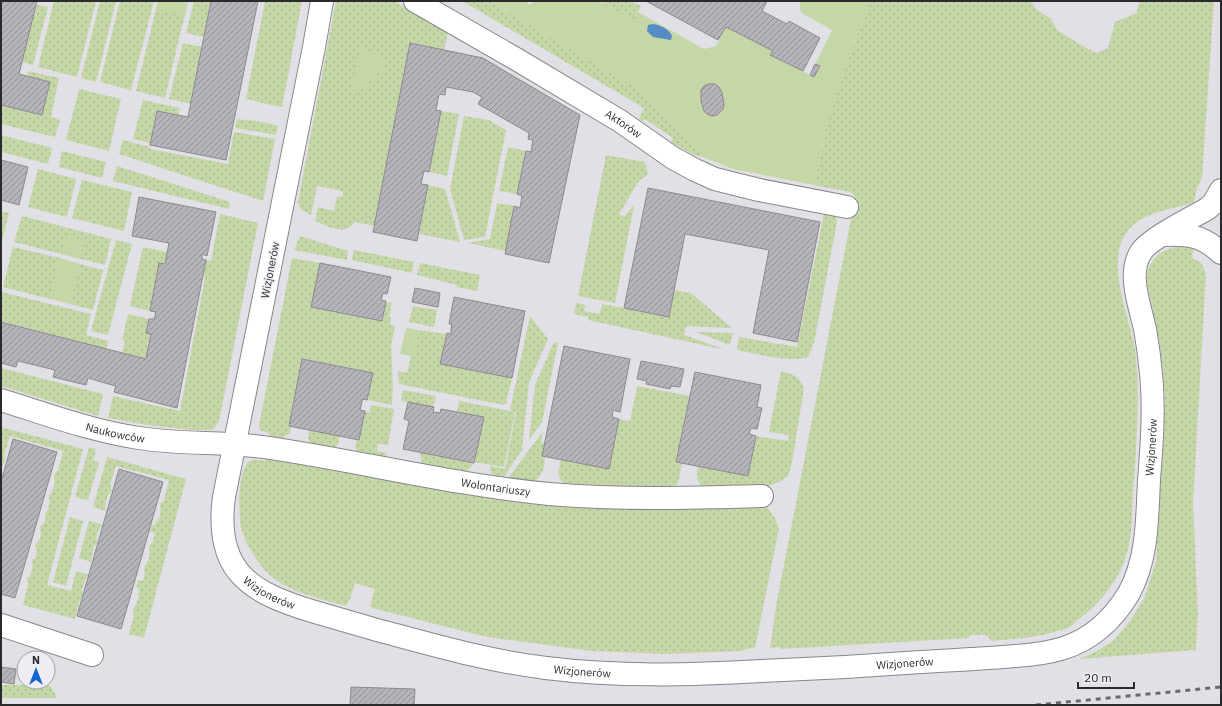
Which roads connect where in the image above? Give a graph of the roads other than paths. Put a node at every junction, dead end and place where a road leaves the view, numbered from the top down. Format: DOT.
graph roads {
  1 [pos="322,1"];
  2 [pos="415,1"];
  3 [pos="1221,190"];
  4 [pos="847,207"];
  5 [pos="1163,235"];
  6 [pos="1221,253"];
  7 [pos="1,400"];
  8 [pos="234,444"];
  9 [pos="762,496"];
  10 [pos="1,625"];
  11 [pos="92,655"];
  1 -- 8 [label="street, Wizjonerów"];
  2 -- 4 [label="street, Aktorów"];
  3 -- 5 [label="street, Wizjonerów"];
  5 -- 6 [label="street"];
  5 -- 8 [label="street, Wizjonerów"];
  7 -- 8 [label="street, Naukowców"];
  8 -- 9 [label="street, Wolontariuszy"];
  10 -- 11 [label="street"];
}
